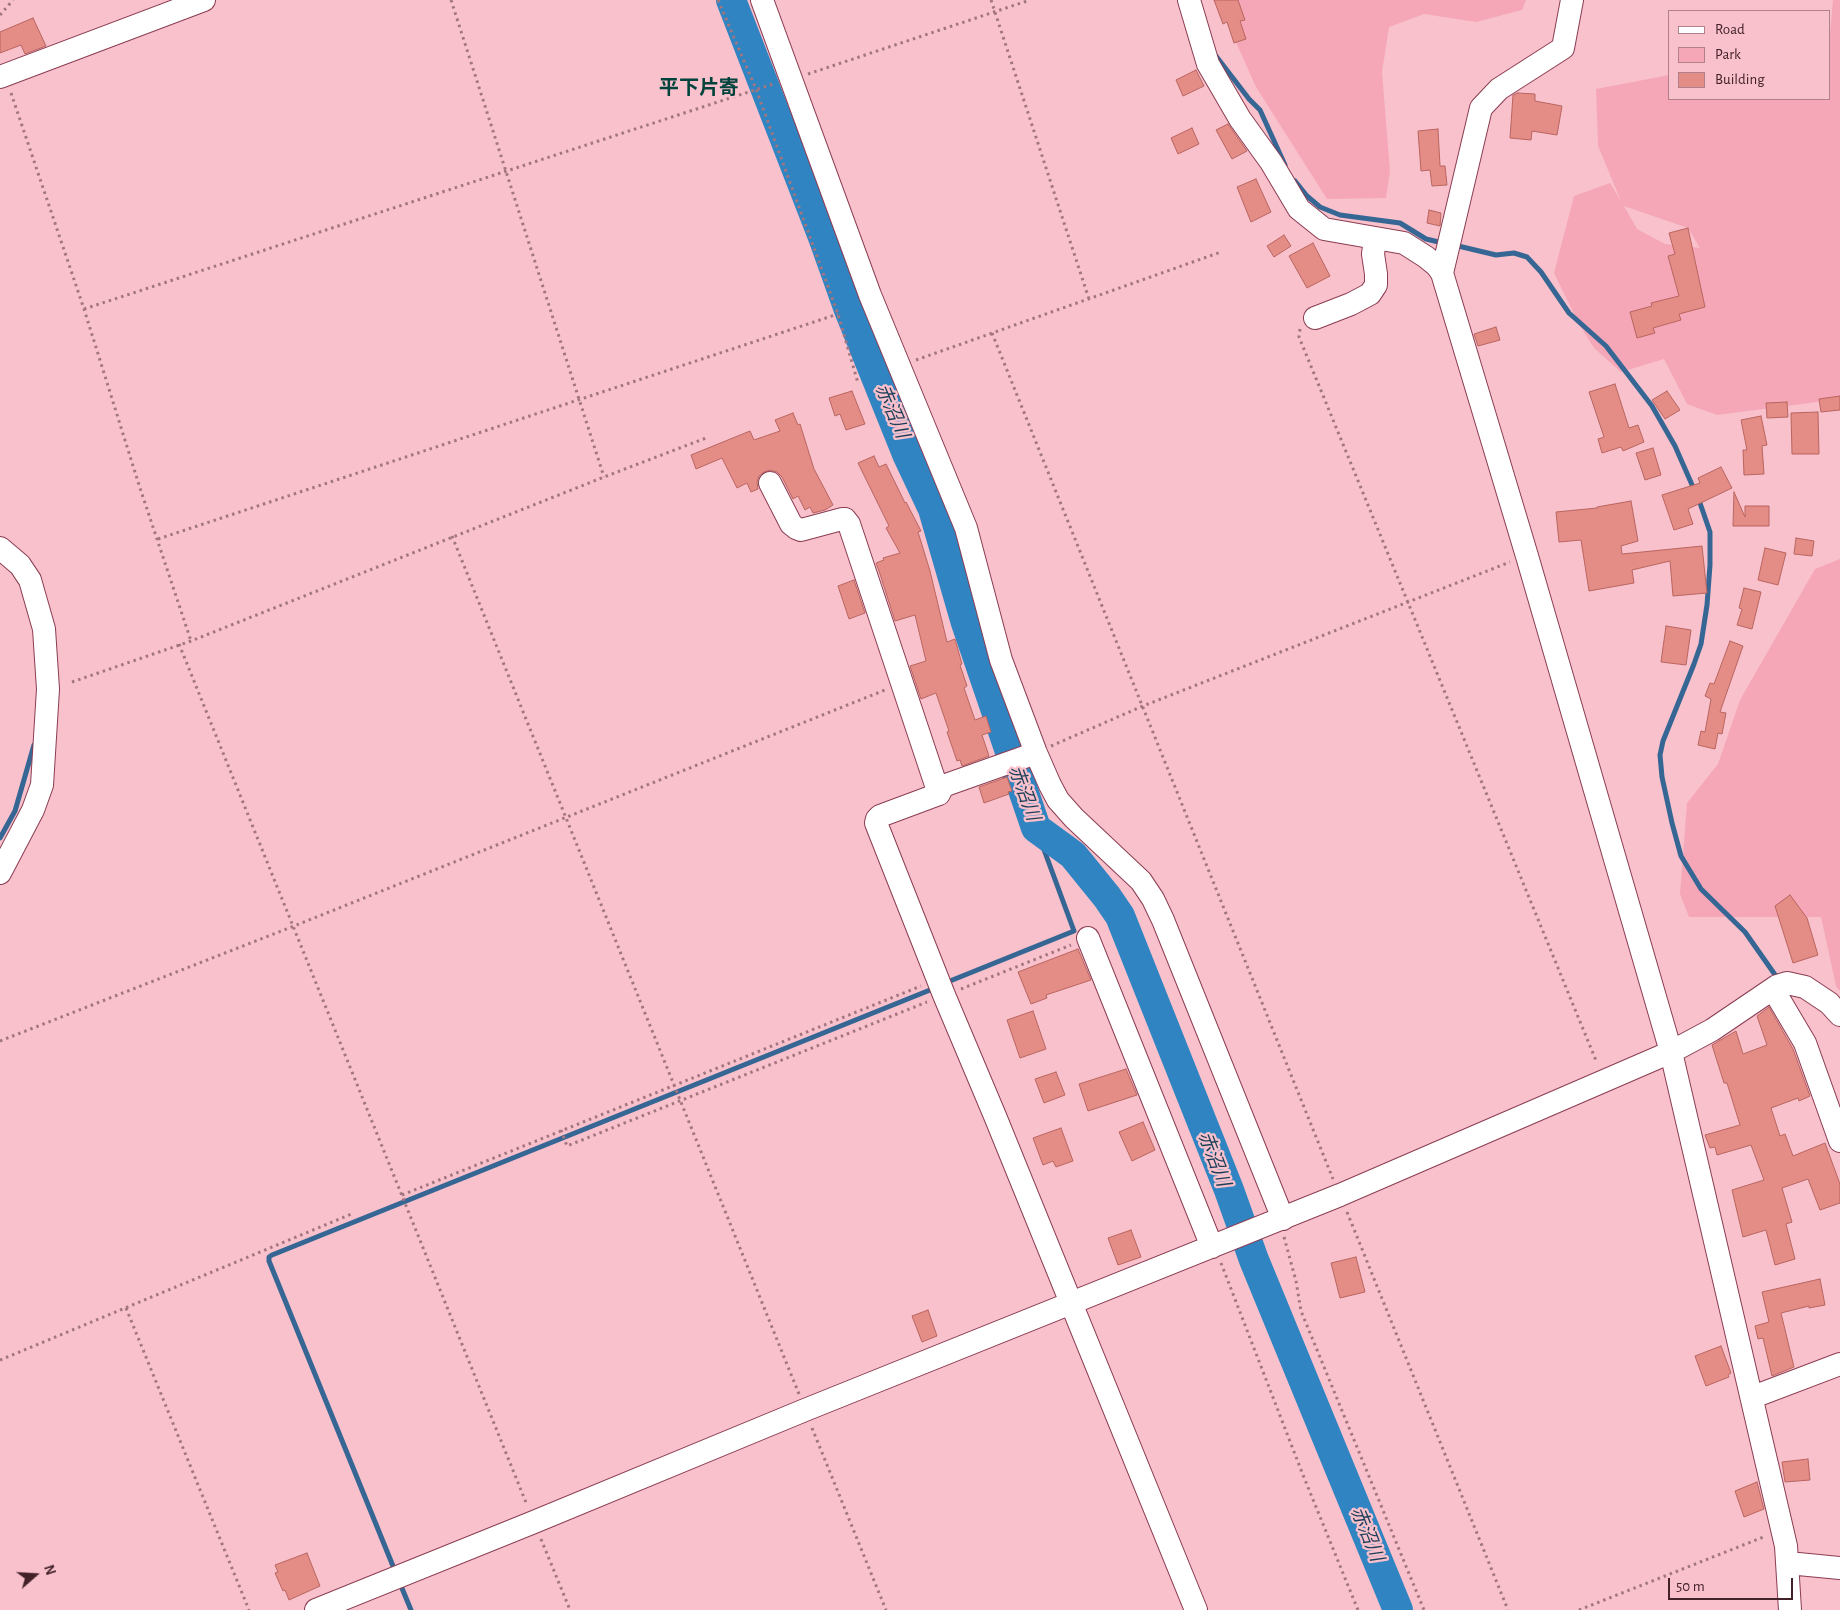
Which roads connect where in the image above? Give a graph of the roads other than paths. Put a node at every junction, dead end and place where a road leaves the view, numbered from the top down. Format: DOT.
graph roads {
  1 [pos="204,0"];
  2 [pos="762,0"];
  3 [pos="1189,0"];
  4 [pos="1572,0"];
  5 [pos="2,76"];
  6 [pos="1374,238"];
  7 [pos="1442,273"];
  8 [pos="1315,318"];
  9 [pos="770,483"];
  10 [pos="0,548"];
  11 [pos="1021,758"];
  12 [pos="939,794"];
  13 [pos="0,873"];
  14 [pos="1088,938"];
  15 [pos="1779,986"];
  16 [pos="1840,1015"];
  17 [pos="1671,1052"];
  18 [pos="1840,1141"];
  19 [pos="1278,1221"];
  20 [pos="1217,1245"];
  21 [pos="1072,1303"];
  22 [pos="1840,1364"];
  23 [pos="1753,1397"];
  24 [pos="1788,1563"];
  25 [pos="1840,1568"];
  26 [pos="316,1610"];
  27 [pos="1196,1610"];
  28 [pos="1790,1610"];
  1 -- 5 [label="street"];
  2 -- 11 [label="street"];
  3 -- 6 [label="street"];
  4 -- 7 [label="street"];
  6 -- 7 [label="street"];
  6 -- 8 [label="street"];
  7 -- 17 [label="street"];
  9 -- 12 [label="street"];
  10 -- 13 [label="street"];
  11 -- 12 [label="street"];
  11 -- 19 [label="street"];
  12 -- 21 [label="street"];
  14 -- 20 [label="street"];
  15 -- 16 [label="street"];
  15 -- 17 [label="street"];
  15 -- 18 [label="street"];
  17 -- 19 [label="street"];
  17 -- 23 [label="street"];
  19 -- 20 [label="street"];
  20 -- 21 [label="street"];
  21 -- 26 [label="street"];
  21 -- 27 [label="street"];
  22 -- 23 [label="street"];
  23 -- 24 [label="street"];
  24 -- 25 [label="street"];
  24 -- 28 [label="street"];
}
